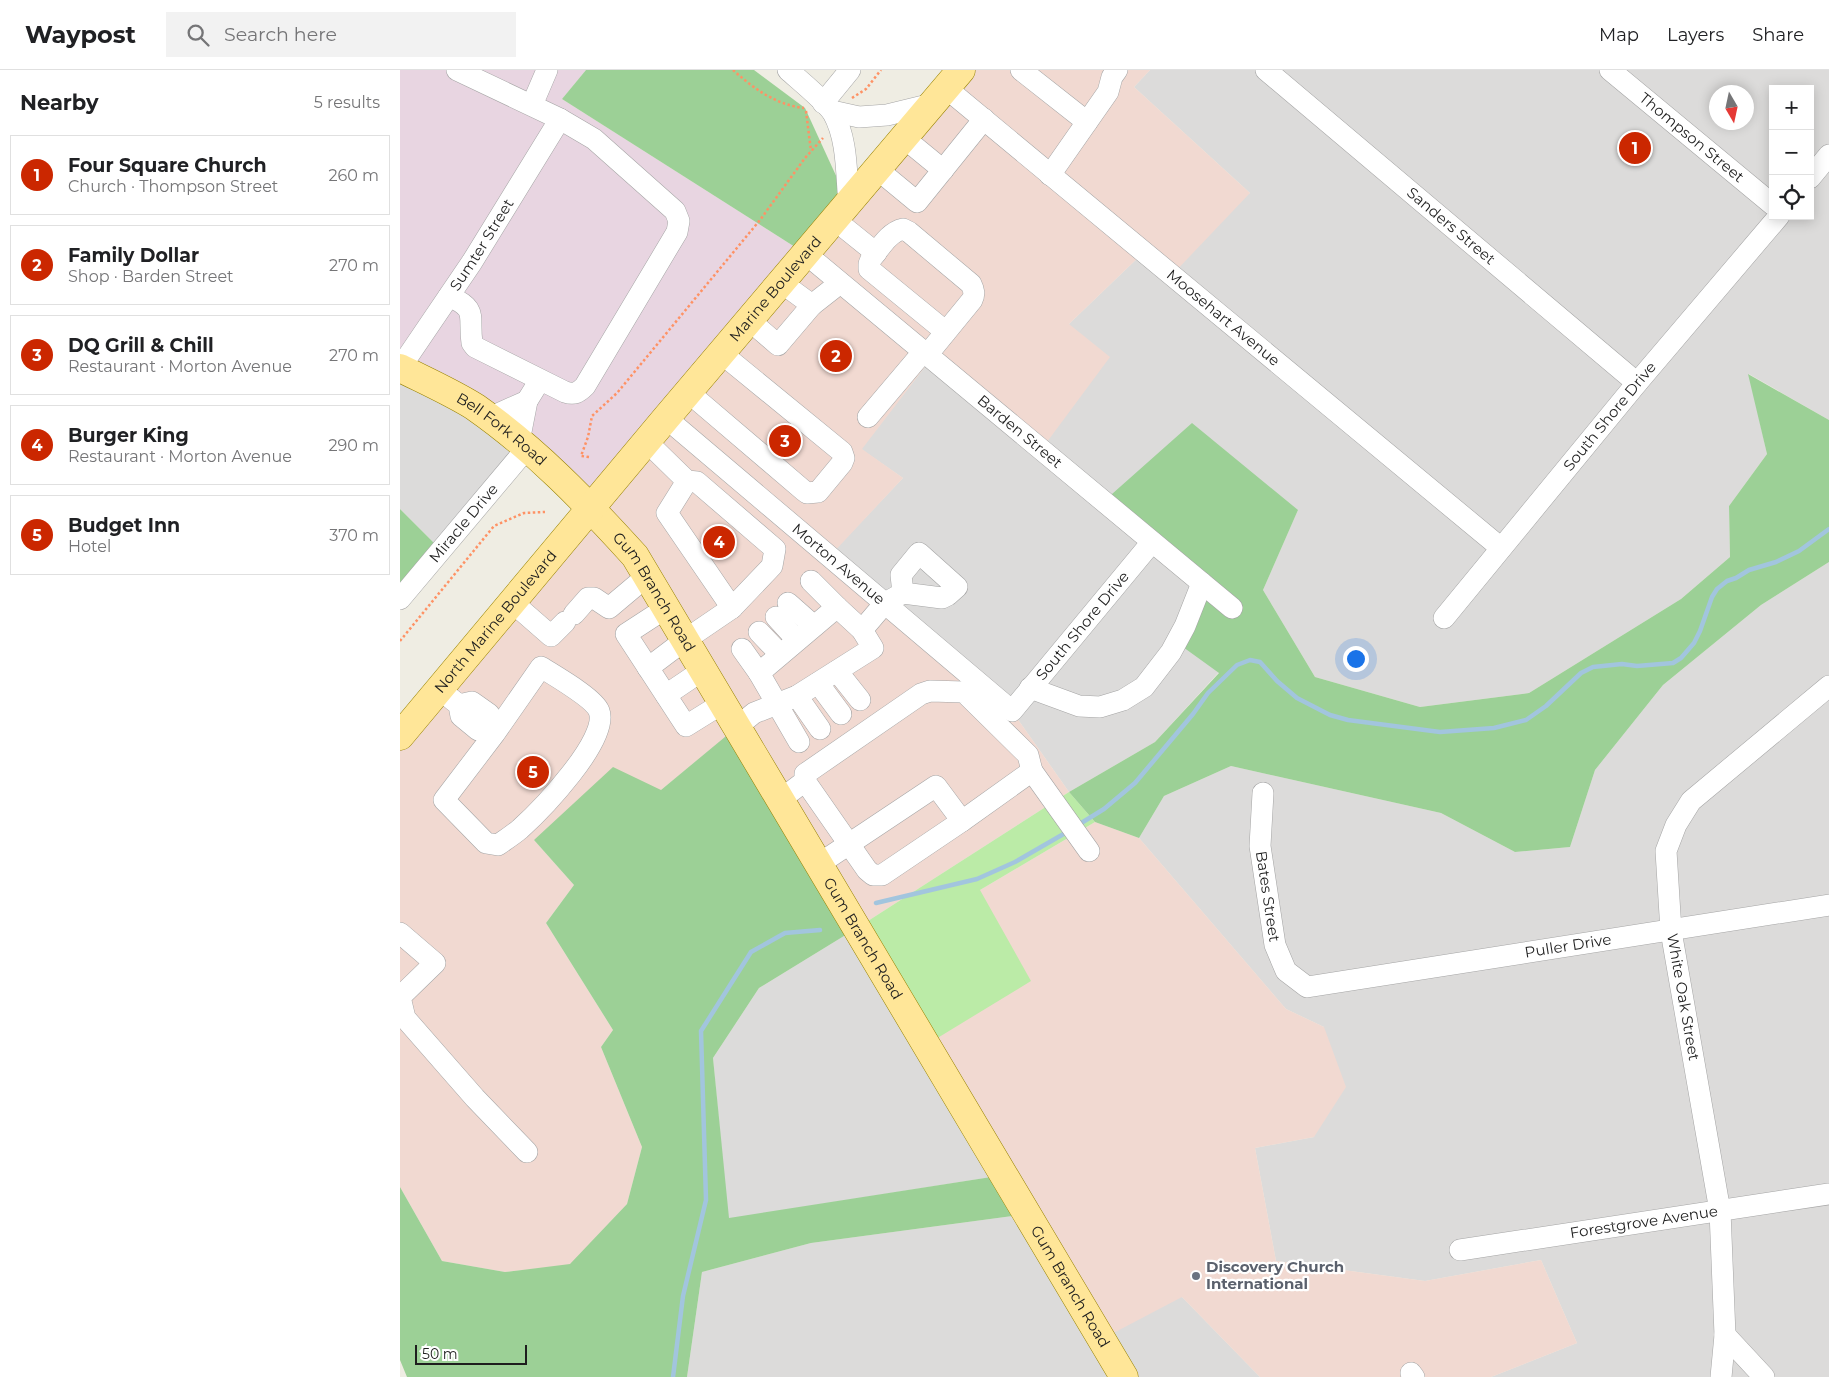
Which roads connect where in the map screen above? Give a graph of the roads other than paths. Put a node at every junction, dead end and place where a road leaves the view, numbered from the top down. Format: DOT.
graph roads {
  1 [pos="457,70"];
  2 [pos="547,70"];
  3 [pos="788,70"];
  4 [pos="850,70"];
  5 [pos="1021,70"];
  6 [pos="1266,70"];
  7 [pos="1610,70"];
  8 [pos="1111,72"];
  9 [pos="946,87"];
  10 [pos="532,106"];
  11 [pos="828,111"];
  12 [pos="560,119"];
  13 [pos="984,119"];
  14 [pos="1087,122"];
  15 [pos="904,138"];
  16 [pos="1829,156"];
  17 [pos="877,170"];
  18 [pos="942,170"];
  19 [pos="1050,174"];
  20 [pos="1813,175"];
  21 [pos="1769,202"];
  22 [pos="842,212"];
  23 [pos="1775,220"];
  24 [pos="876,253"];
  25 [pos="806,254"];
  26 [pos="782,282"];
  27 [pos="840,283"];
  28 [pos="449,296"];
  29 [pos="812,305"];
  30 [pos="750,320"];
  31 [pos="946,332"];
  32 [pos="721,353"];
  33 [pos="925,354"];
  34 [pos="400,368"];
  35 [pos="540,380"];
  36 [pos="1637,383"];
  37 [pos="688,392"];
  38 [pos="528,401"];
  39 [pos="868,417"];
  40 [pos="489,418"];
  41 [pos="666,418"];
  42 [pos="646,441"];
  43 [pos="523,445"];
  44 [pos="687,481"];
  45 [pos="591,508"];
  46 [pos="791,523"];
  47 [pos="1152,542"];
  48 [pos="1501,548"];
  49 [pos="775,550"];
  50 [pos="647,576"];
  51 [pos="811,581"];
  52 [pos="1202,583"];
  53 [pos="400,598"];
  54 [pos="894,598"];
  55 [pos="512,602"];
  56 [pos="837,607"];
  57 [pos="608,608"];
  58 [pos="666,608"];
  59 [pos="732,608"];
  60 [pos="1232,608"];
  61 [pos="1444,618"];
  62 [pos="814,626"];
  63 [pos="862,630"];
  64 [pos="759,632"];
  65 [pos="626,634"];
  66 [pos="685,640"];
  67 [pos="797,640"];
  68 [pos="742,649"];
  69 [pos="780,654"];
  70 [pos="648,668"];
  71 [pos="703,670"];
  72 [pos="837,671"];
  73 [pos="759,672"];
  74 [pos="818,683"];
  75 [pos="1829,686"];
  76 [pos="1030,688"];
  77 [pos="666,695"];
  78 [pos="797,696"];
  79 [pos="449,697"];
  80 [pos="860,700"];
  81 [pos="723,703"];
  82 [pos="776,705"];
  83 [pos="1012,710"];
  84 [pos="841,714"];
  85 [pos="737,727"];
  86 [pos="820,729"];
  87 [pos="491,730"];
  88 [pos="400,736"];
  89 [pos="799,742"];
  90 [pos="1032,771"];
  91 [pos="805,781"];
  92 [pos="1263,793"];
  93 [pos="780,800"];
  94 [pos="962,821"];
  95 [pos="848,844"];
  96 [pos="1089,851"];
  97 [pos="819,864"];
  98 [pos="1829,905"];
  99 [pos="1671,931"];
  100 [pos="400,933"];
  101 [pos="1307,987"];
  102 [pos="527,1152"];
  103 [pos="1829,1194"];
  104 [pos="1720,1211"];
  105 [pos="1460,1250"];
  106 [pos="1725,1334"];
  107 [pos="1124,1377"];
  108 [pos="1721,1377"];
  109 [pos="1764,1377"];
  1 -- 10 [label="street"];
  2 -- 10 [label="street"];
  3 -- 11 [label="street"];
  4 -- 11 [label="street"];
  5 -- 14 [label="street"];
  6 -- 36 [label="street, Sanders Street"];
  7 -- 21 [label="street, Thompson Street"];
  8 -- 14 [label="street"];
  9 -- 11 [label="street"];
  9 -- 13 [label="street, Moosehart Avenue"];
  9 -- 15 [label="main road, Marine Boulevard"];
  10 -- 12 [label="street"];
  11 -- 22 [label="street"];
  12 -- 28 [label="street, Sumter Street"];
  12 -- 35 [label="street"];
  13 -- 18 [label="street"];
  13 -- 19 [label="street, Moosehart Avenue"];
  14 -- 19 [label="street"];
  15 -- 17 [label="main road, Marine Boulevard"];
  15 -- 18 [label="street"];
  16 -- 20 [label="street"];
  17 -- 18 [label="street"];
  17 -- 22 [label="main road, Marine Boulevard"];
  19 -- 48 [label="street, Moosehart Avenue"];
  22 -- 24 [label="street"];
  22 -- 25 [label="main road, Marine Boulevard"];
  23 -- 36 [label="street, South Shore Drive"];
  24 -- 31 [label="street"];
  24 -- 31 [label="street"];
  25 -- 26 [label="main road, Marine Boulevard"];
  25 -- 27 [label="street, Barden Street"];
  26 -- 29 [label="street"];
  26 -- 30 [label="main road, Marine Boulevard"];
  27 -- 29 [label="street"];
  27 -- 33 [label="street, Barden Street"];
  28 -- 34 [label="street, Sumter Street"];
  28 -- 35 [label="street"];
  29 -- 30 [label="street"];
  30 -- 32 [label="main road, Marine Boulevard"];
  31 -- 33 [label="street"];
  32 -- 37 [label="main road, Marine Boulevard"];
  32 -- 37 [label="street"];
  33 -- 39 [label="street"];
  33 -- 47 [label="street, Barden Street"];
  34 -- 40 [label="main road, Bell Fork Road"];
  35 -- 38 [label="street"];
  36 -- 48 [label="street, South Shore Drive"];
  37 -- 41 [label="main road, Marine Boulevard"];
  38 -- 40 [label="street"];
  38 -- 43 [label="street"];
  40 -- 43 [label="main road, Bell Fork Road"];
  41 -- 42 [label="main road, Marine Boulevard"];
  41 -- 46 [label="street, Morton Avenue"];
  42 -- 44 [label="street"];
  42 -- 45 [label="main road, Marine Boulevard"];
  43 -- 45 [label="main road, Bell Fork Road"];
  43 -- 53 [label="street, Miracle Drive"];
  44 -- 49 [label="street"];
  44 -- 59 [label="street"];
  45 -- 50 [label="main road, Gum Branch Road"];
  45 -- 55 [label="main road, North Marine Boulevard"];
  46 -- 49 [label="street"];
  46 -- 54 [label="street, Morton Avenue"];
  47 -- 52 [label="street, Barden Street"];
  47 -- 76 [label="street, South Shore Drive"];
  48 -- 61 [label="street, South Shore Drive"];
  49 -- 59 [label="street"];
  50 -- 57 [label="street"];
  50 -- 58 [label="main road, Gum Branch Road"];
  51 -- 56 [label="street"];
  52 -- 60 [label="street, Barden Street"];
  52 -- 76 [label="street"];
  54 -- 63 [label="street"];
  54 -- 83 [label="street, Morton Avenue"];
  55 -- 57 [label="street"];
  55 -- 79 [label="main road, North Marine Boulevard"];
  56 -- 62 [label="street"];
  56 -- 63 [label="street"];
  57 -- 65 [label="street"];
  58 -- 65 [label="street"];
  58 -- 66 [label="main road, Gum Branch Road"];
  59 -- 66 [label="street"];
  62 -- 67 [label="street"];
  62 -- 67 [label="street"];
  63 -- 72 [label="street"];
  64 -- 69 [label="street"];
  65 -- 70 [label="street"];
  66 -- 70 [label="street"];
  66 -- 71 [label="main road, Gum Branch Road"];
  67 -- 69 [label="street"];
  68 -- 73 [label="street"];
  69 -- 73 [label="street"];
  70 -- 77 [label="street"];
  71 -- 77 [label="street"];
  71 -- 81 [label="main road, Gum Branch Road"];
  72 -- 74 [label="street"];
  72 -- 80 [label="street"];
  73 -- 82 [label="street"];
  74 -- 78 [label="street"];
  74 -- 84 [label="street"];
  75 -- 99 [label="street, White Oak Street"];
  76 -- 83 [label="street, South Shore Drive"];
  77 -- 81 [label="street"];
  78 -- 82 [label="street"];
  78 -- 86 [label="street"];
  79 -- 87 [label="street"];
  79 -- 88 [label="main road, North Marine Boulevard"];
  81 -- 85 [label="main road, Gum Branch Road"];
  82 -- 85 [label="street"];
  82 -- 89 [label="street"];
  85 -- 93 [label="main road, Gum Branch Road"];
  87 -- 87 [label="street"];
  90 -- 91 [label="street"];
  90 -- 94 [label="street"];
  90 -- 96 [label="street"];
  91 -- 93 [label="street"];
  91 -- 95 [label="street"];
  92 -- 101 [label="street, Bates Street"];
  93 -- 97 [label="main road, Gum Branch Road"];
  94 -- 95 [label="street"];
  94 -- 95 [label="street"];
  95 -- 97 [label="street"];
  97 -- 107 [label="main road, Gum Branch Road"];
  98 -- 99 [label="street, Puller Drive"];
  99 -- 101 [label="street, Puller Drive"];
  99 -- 104 [label="street, White Oak Street"];
  100 -- 102 [label="street"];
  103 -- 104 [label="street, Forestgrove Avenue"];
  104 -- 105 [label="street, Forestgrove Avenue"];
  104 -- 106 [label="street, White Oak Street"];
  106 -- 108 [label="street, White Oak Street"];
  106 -- 109 [label="street"];
}
